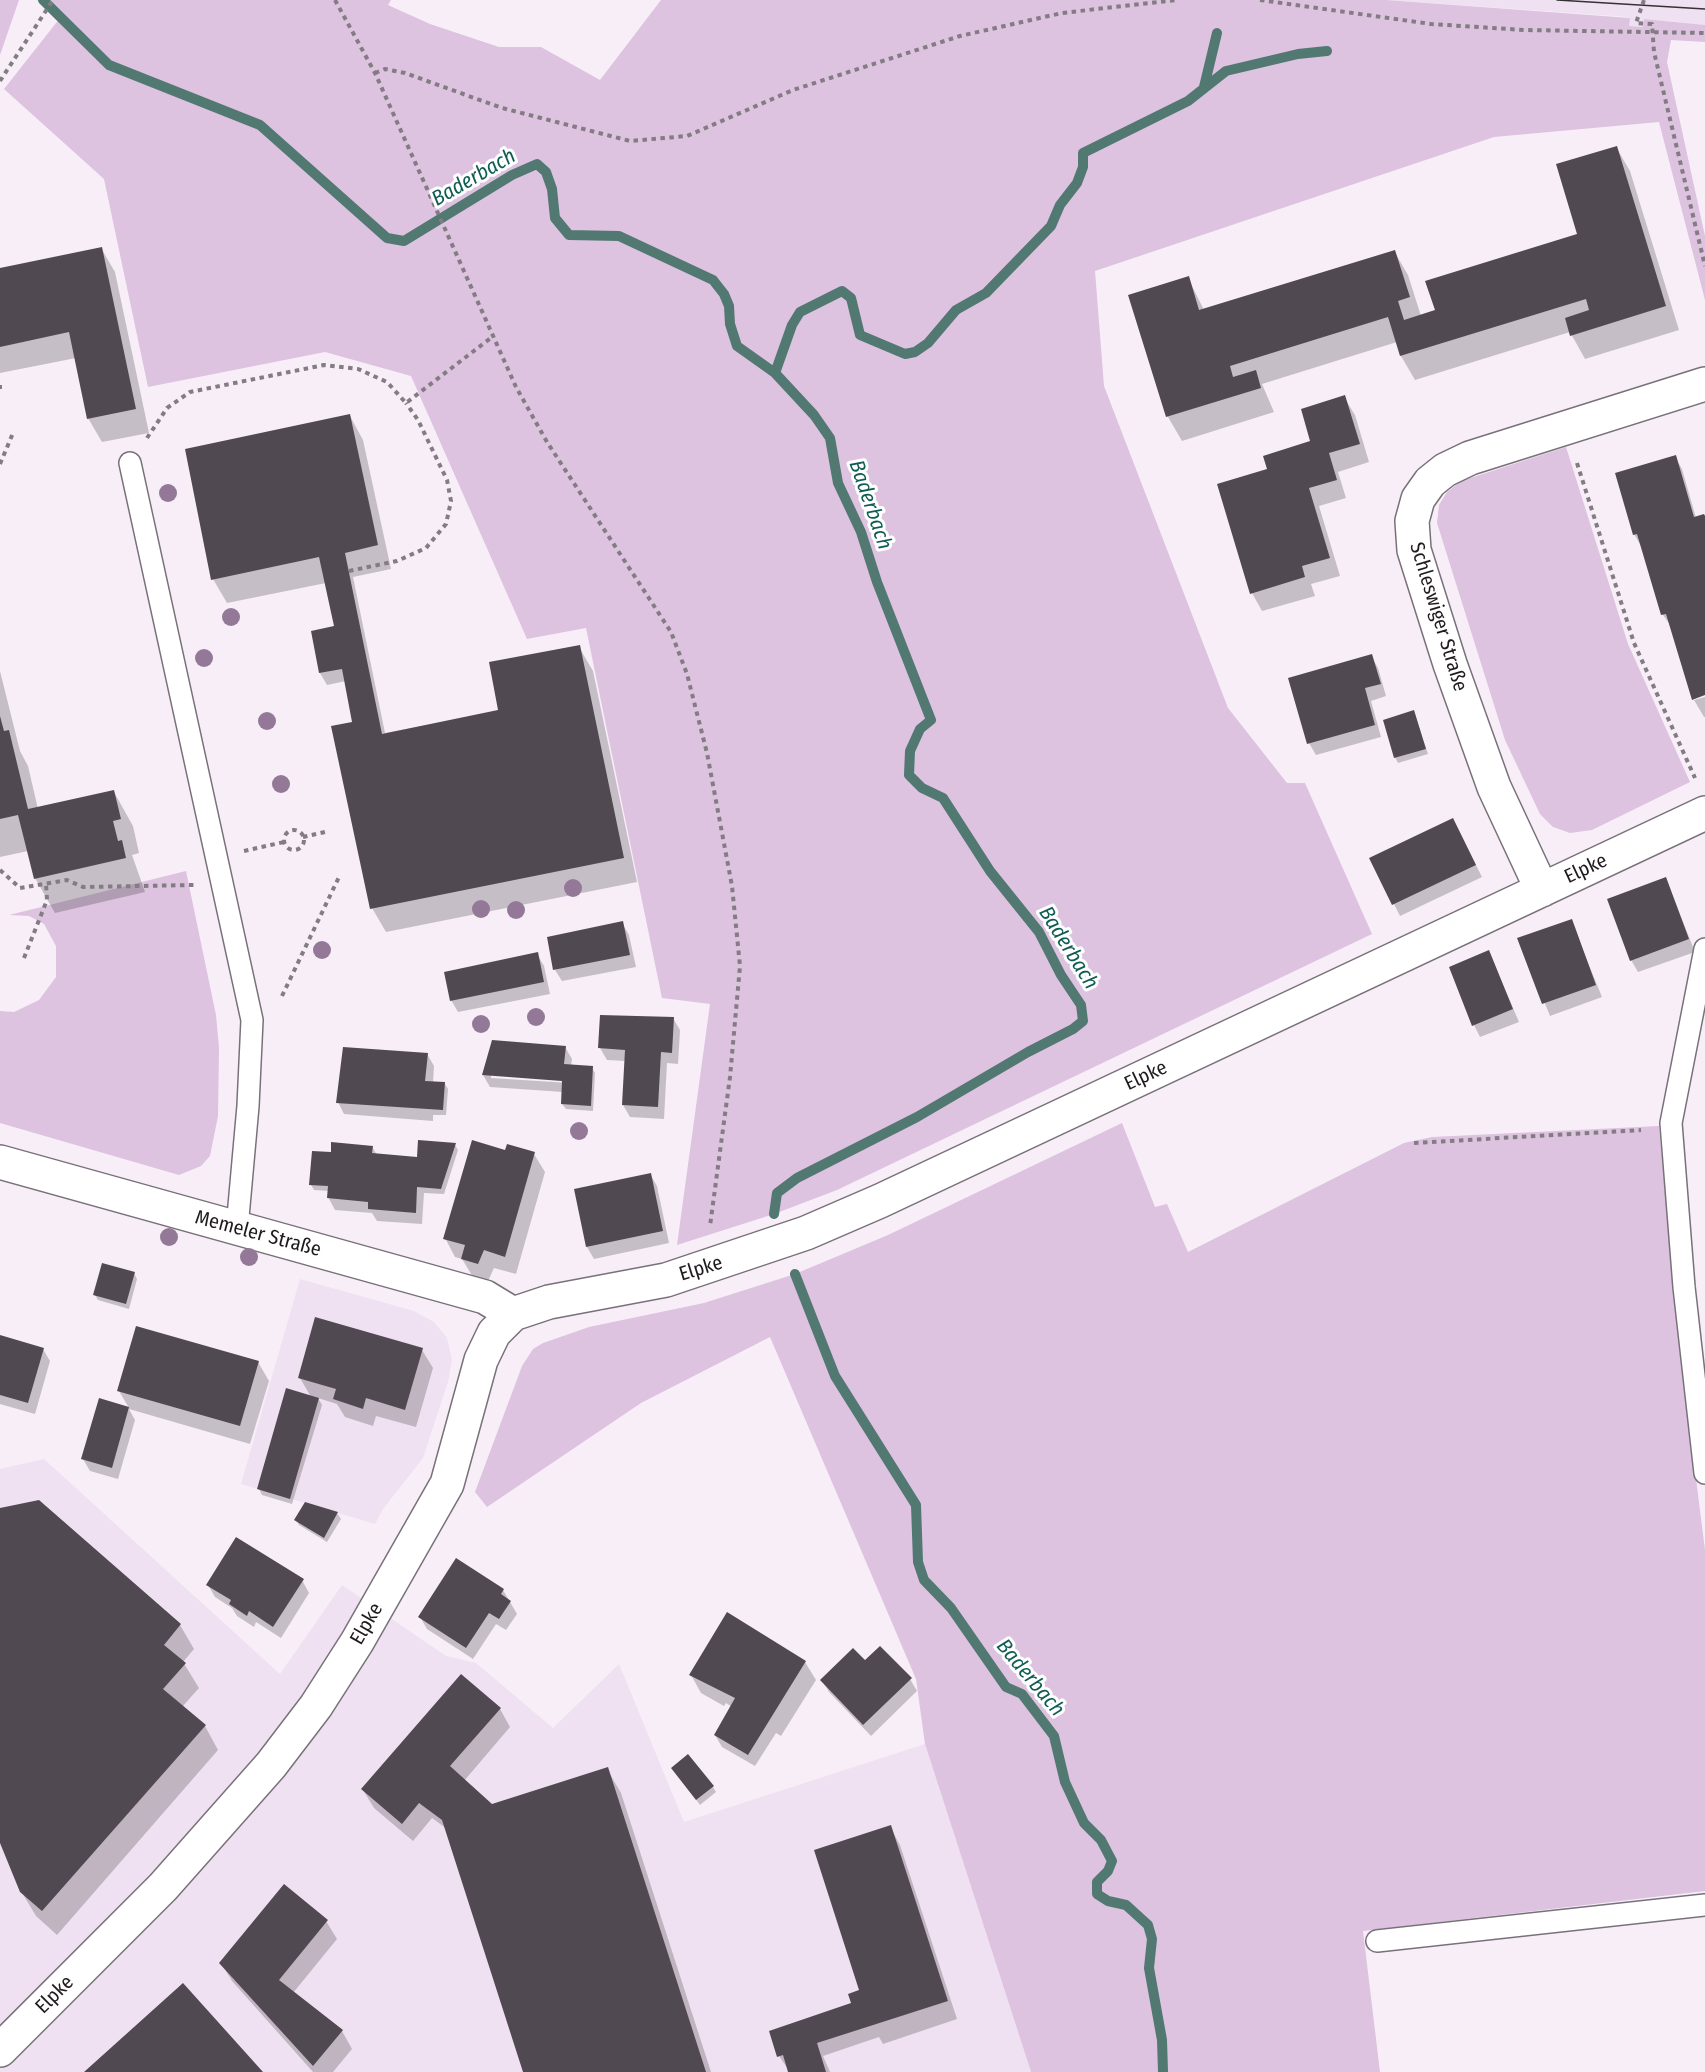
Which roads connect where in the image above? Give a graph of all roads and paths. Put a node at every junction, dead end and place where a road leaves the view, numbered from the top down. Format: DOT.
graph roads {
  1 [pos="53,0"];
  2 [pos="1176,0"];
  3 [pos="1260,0"];
  4 [pos="1644,0"];
  5 [pos="337,1"];
  6 [pos="1652,33"];
  7 [pos="1705,33"];
  8 [pos="375,73"];
  9 [pos="0,81"];
  10 [pos="1705,266"];
  11 [pos="492,337"];
  12 [pos="1705,384"];
  13 [pos="406,403"];
  14 [pos="1566,428"];
  15 [pos="13,433"];
  16 [pos="130,463"];
  17 [pos="0,464"];
  18 [pos="349,571"];
  19 [pos="1696,780"];
  20 [pos="1705,813"];
  21 [pos="329,831"];
  22 [pos="303,837"];
  23 [pos="284,842"];
  24 [pos="217,858"];
  25 [pos="0,870"];
  26 [pos="339,877"];
  27 [pos="46,884"];
  28 [pos="223,884"];
  29 [pos="1542,890"];
  30 [pos="1705,949"];
  31 [pos="24,958"];
  32 [pos="282,996"];
  33 [pos="1672,1129"];
  34 [pos="1413,1143"];
  35 [pos="0,1162"];
  36 [pos="237,1228"];
  37 [pos="705,1269"];
  38 [pos="513,1314"];
  39 [pos="1705,1473"];
  40 [pos="1705,1905"];
  41 [pos="1377,1941"];
  42 [pos="0,2050"];
  1 -- 9 [label="path"];
  2 -- 8 [label="path"];
  3 -- 6 [label="path"];
  4 -- 6 [label="path"];
  5 -- 8 [label="path"];
  6 -- 7 [label="path"];
  6 -- 10 [label="path"];
  8 -- 11 [label="path"];
  11 -- 13 [label="path"];
  11 -- 37 [label="path"];
  12 -- 14 [label="street, Schleswiger Straße"];
  13 -- 16 [label="path"];
  13 -- 18 [label="path"];
  14 -- 19 [label="path"];
  14 -- 29 [label="street, Schleswiger Straße"];
  15 -- 17 [label="path"];
  16 -- 24 [label="lane"];
  20 -- 29 [label="street, Elpke"];
  21 -- 22 [label="path"];
  22 -- 23 [label="path"];
  22 -- 23 [label="path"];
  23 -- 24 [label="path"];
  24 -- 28 [label="lane"];
  25 -- 27 [label="path"];
  26 -- 32 [label="path"];
  27 -- 28 [label="path"];
  27 -- 31 [label="path"];
  28 -- 36 [label="lane"];
  29 -- 37 [label="street, Elpke"];
  30 -- 33 [label="lane"];
  33 -- 34 [label="path"];
  33 -- 39 [label="lane"];
  35 -- 36 [label="street, Memeler Straße"];
  36 -- 38 [label="street, Memeler Straße"];
  37 -- 38 [label="street, Elpke"];
  38 -- 42 [label="street, Elpke"];
  40 -- 41 [label="lane"];
}
